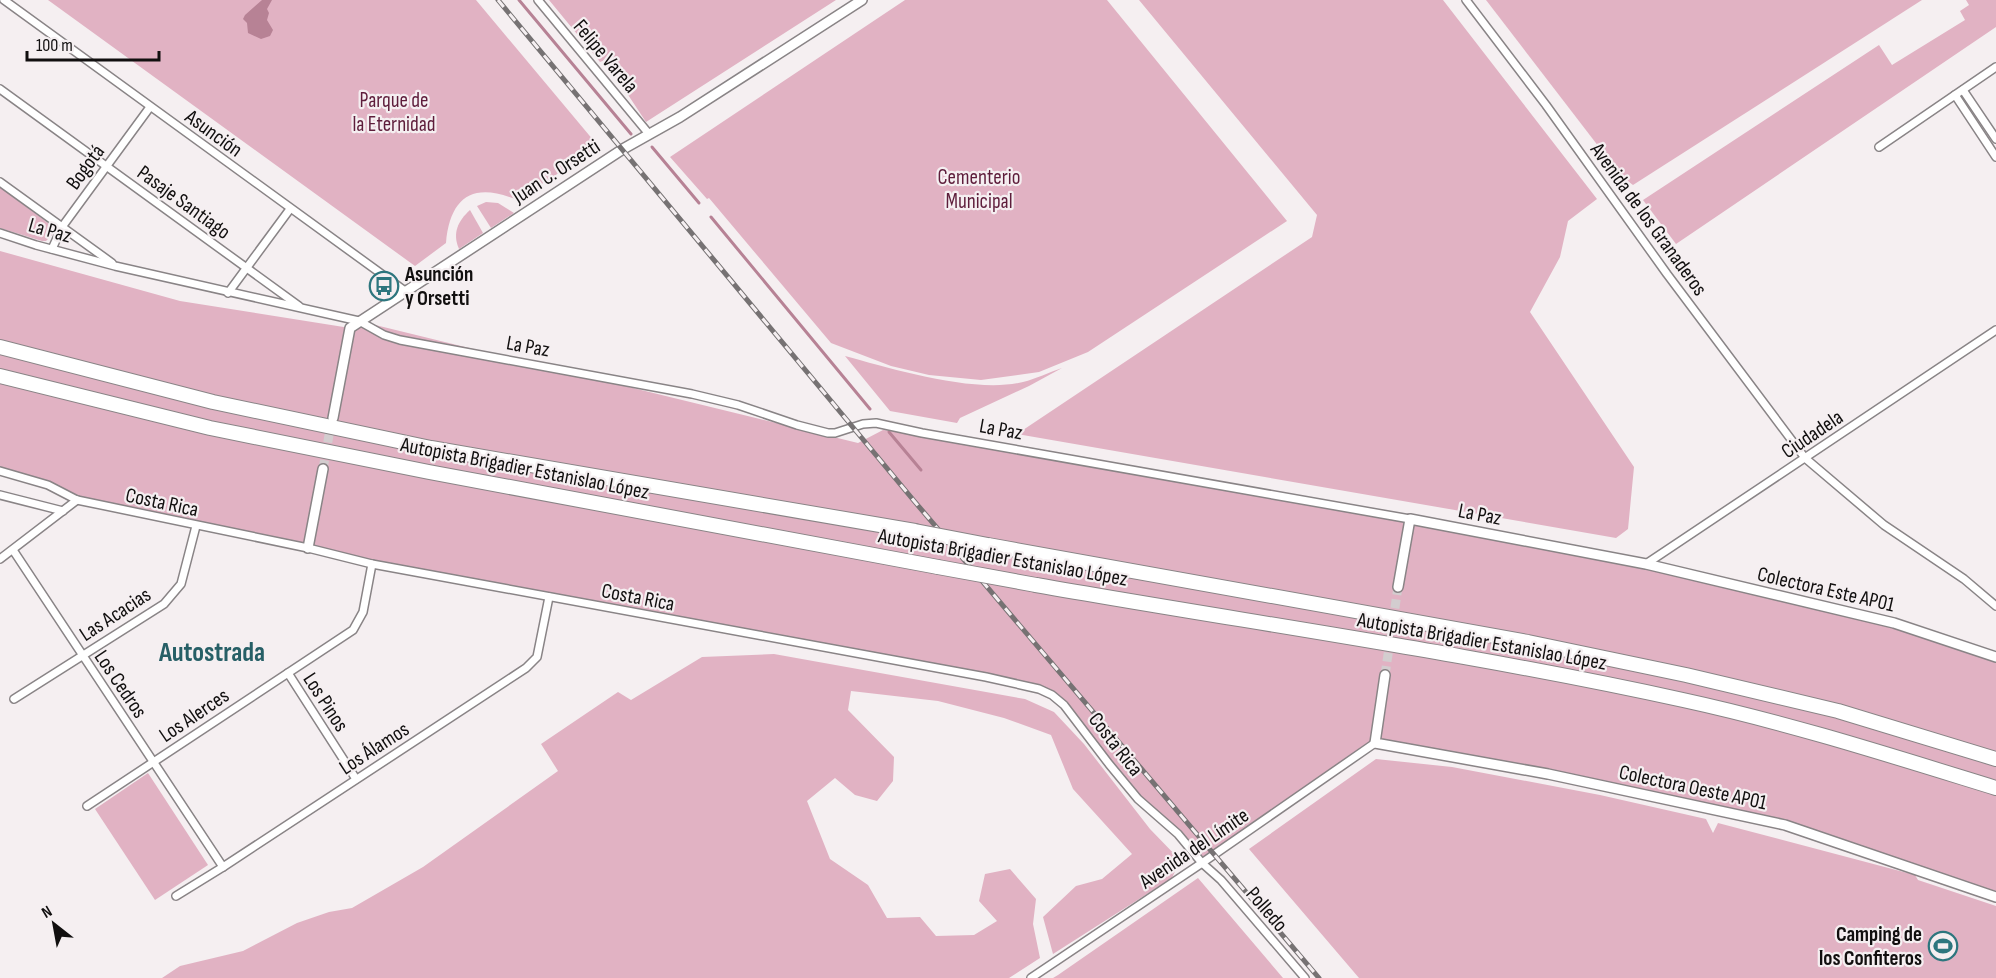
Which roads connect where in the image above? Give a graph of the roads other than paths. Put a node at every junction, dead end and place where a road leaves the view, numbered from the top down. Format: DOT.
graph roads {
  1 [pos="4,0"];
  2 [pos="538,0"];
  3 [pos="862,0"];
  4 [pos="1466,0"];
  5 [pos="1996,67"];
  6 [pos="0,89"];
  7 [pos="1963,90"];
  8 [pos="1955,95"];
  9 [pos="150,107"];
  10 [pos="649,134"];
  11 [pos="1996,139"];
  12 [pos="1878,147"];
  13 [pos="1996,157"];
  14 [pos="106,166"];
  15 [pos="0,182"];
  16 [pos="290,210"];
  17 [pos="62,227"];
  18 [pos="0,233"];
  19 [pos="52,249"];
  20 [pos="115,266"];
  21 [pos="247,268"];
  22 [pos="405,291"];
  23 [pos="228,292"];
  24 [pos="301,308"];
  25 [pos="359,321"];
  26 [pos="1996,330"];
  27 [pos="0,347"];
  28 [pos="0,376"];
  29 [pos="333,418"];
  30 [pos="1806,458"];
  31 [pos="323,469"];
  32 [pos="0,471"];
  33 [pos="0,495"];
  34 [pos="77,500"];
  35 [pos="63,511"];
  36 [pos="1410,519"];
  37 [pos="196,526"];
  38 [pos="308,548"];
  39 [pos="13,549"];
  40 [pos="0,559"];
  41 [pos="372,564"];
  42 [pos="1646,564"];
  43 [pos="1398,587"];
  44 [pos="549,597"];
  45 [pos="1996,606"];
  46 [pos="82,656"];
  47 [pos="1996,657"];
  48 [pos="288,673"];
  49 [pos="1385,675"];
  50 [pos="14,699"];
  51 [pos="1375,743"];
  52 [pos="1996,759"];
  53 [pos="154,762"];
  54 [pos="356,779"];
  55 [pos="1996,788"];
  56 [pos="87,807"];
  57 [pos="1202,863"];
  58 [pos="223,867"];
  59 [pos="176,896"];
  60 [pos="1996,897"];
  61 [pos="1031,978"];
  62 [pos="1305,978"];
  1 -- 9 [label="street, Asunción"];
  2 -- 10 [label="street, Felipe Varela"];
  3 -- 10 [label="street, Juan C. Orsetti"];
  4 -- 30 [label="street, Avenida de los Granaderos"];
  5 -- 7 [label="street"];
  6 -- 14 [label="street, Pasaje Santiago"];
  7 -- 8 [label="street"];
  7 -- 11 [label="street"];
  8 -- 12 [label="street"];
  8 -- 13 [label="street"];
  9 -- 14 [label="street, Bogotá"];
  9 -- 16 [label="street, Asunción"];
  10 -- 22 [label="street, Juan C. Orsetti"];
  14 -- 17 [label="street, Bogotá"];
  14 -- 21 [label="street, Pasaje Santiago"];
  15 -- 17 [label="street"];
  16 -- 21 [label="street"];
  16 -- 22 [label="street, Asunción"];
  17 -- 19 [label="street, Bogotá"];
  17 -- 20 [label="street"];
  18 -- 19 [label="street, La Paz"];
  19 -- 20 [label="street, La Paz"];
  20 -- 23 [label="street, La Paz"];
  21 -- 23 [label="street"];
  21 -- 24 [label="street, Pasaje Santiago"];
  22 -- 25 [label="street, Juan C. Orsetti"];
  23 -- 24 [label="street, La Paz"];
  24 -- 25 [label="street, Pasaje Santiago"];
  25 -- 29 [label="street"];
  25 -- 36 [label="street, La Paz"];
  26 -- 30 [label="street, Ciudadela"];
  27 -- 52 [label="highway, Autopista Brigadier Estanislao López, bridge"];
  28 -- 55 [label="highway, Autopista Brigadier Estanislao López, bridge"];
  30 -- 42 [label="street, Ciudadela"];
  30 -- 45 [label="street, Avenida de los Granaderos"];
  31 -- 38 [label="street"];
  32 -- 34 [label="street, Costa Rica"];
  33 -- 35 [label="street"];
  34 -- 35 [label="street"];
  34 -- 37 [label="street, Costa Rica"];
  35 -- 39 [label="street"];
  36 -- 42 [label="street, La Paz"];
  36 -- 43 [label="street"];
  37 -- 38 [label="street, Costa Rica"];
  37 -- 46 [label="street, Las Acacias"];
  38 -- 41 [label="street, Costa Rica"];
  39 -- 40 [label="street"];
  39 -- 46 [label="street, Los Cedros"];
  41 -- 44 [label="street, Costa Rica"];
  41 -- 48 [label="street, Los Alerces"];
  42 -- 47 [label="street, Colectora Este AP01"];
  44 -- 54 [label="street, Los Álamos"];
  44 -- 57 [label="street, Costa Rica"];
  46 -- 50 [label="street, Las Acacias"];
  46 -- 53 [label="street, Los Cedros"];
  48 -- 53 [label="street, Los Alerces"];
  48 -- 54 [label="street, Los Pinos"];
  49 -- 51 [label="street"];
  51 -- 57 [label="street, Avenida del Límite"];
  51 -- 60 [label="street, Colectora Oeste AP01"];
  53 -- 56 [label="street, Los Alerces"];
  53 -- 58 [label="street, Los Cedros"];
  54 -- 58 [label="street, Los Álamos"];
  57 -- 61 [label="street, Avenida del Límite"];
  57 -- 62 [label="street, Polledo"];
  58 -- 59 [label="street, Los Álamos"];
}
